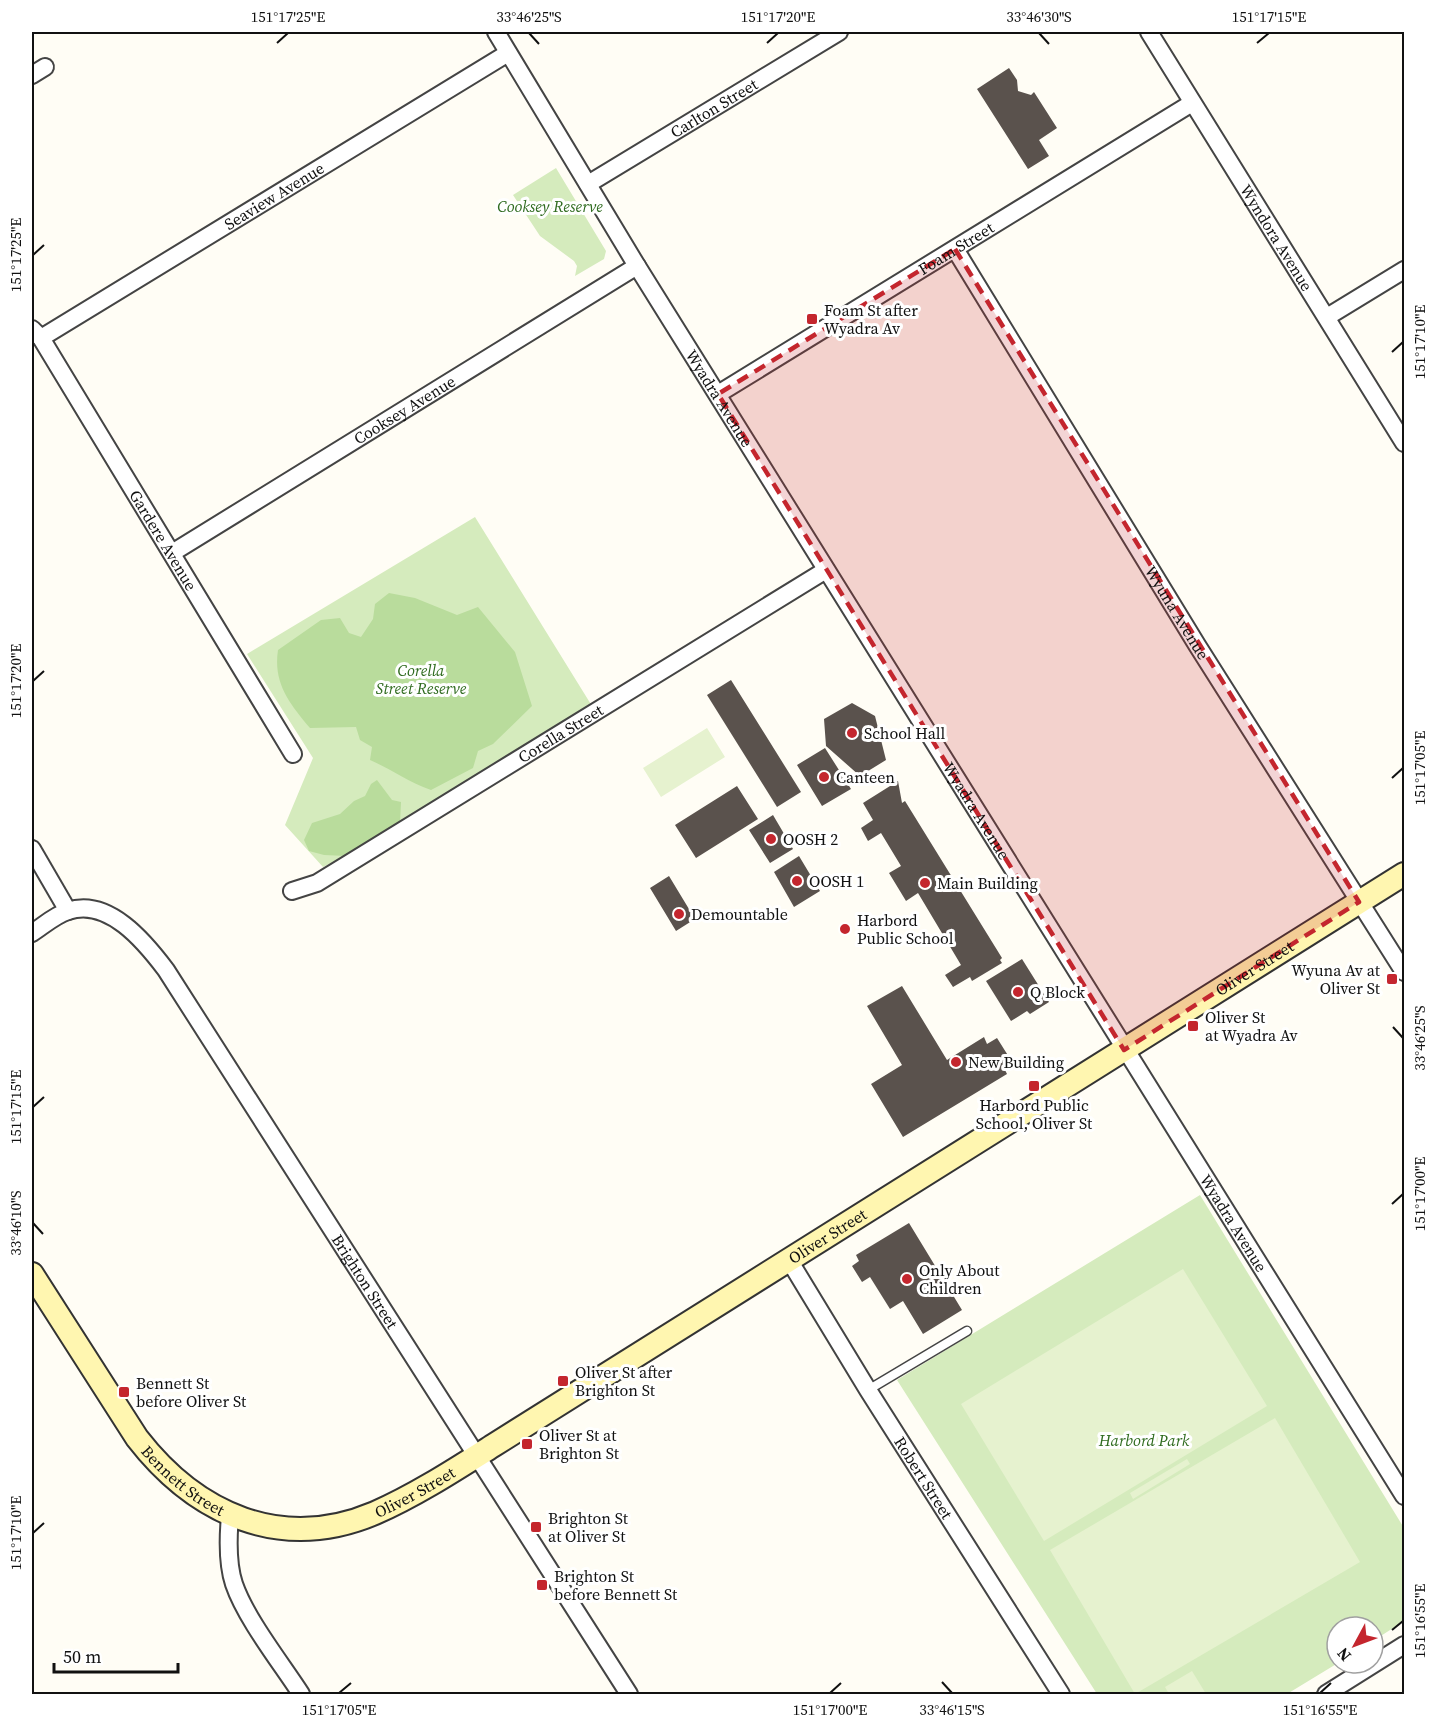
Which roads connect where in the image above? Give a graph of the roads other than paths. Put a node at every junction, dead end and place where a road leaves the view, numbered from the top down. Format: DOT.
graph roads {
  1 [pos="496,32"];
  2 [pos="839,32"];
  3 [pos="1149,32"];
  4 [pos="508,53"];
  5 [pos="1192,103"];
  6 [pos="588,184"];
  7 [pos="955,249"];
  8 [pos="637,266"];
  9 [pos="1404,270"];
  10 [pos="1327,317"];
  11 [pos="36,333"];
  12 [pos="718,394"];
  13 [pos="1404,442"];
  14 [pos="172,553"];
  15 [pos="826,570"];
  16 [pos="293,754"];
  17 [pos="32,849"];
  18 [pos="1404,874"];
  19 [pos="292,891"];
  20 [pos="1359,902"];
  21 [pos="68,911"];
  22 [pos="32,933"];
  23 [pos="1404,972"];
  24 [pos="1124,1050"];
  25 [pos="789,1260"];
  26 [pos="32,1274"];
  27 [pos="967,1331"];
  28 [pos="868,1390"];
  29 [pos="477,1455"];
  30 [pos="1404,1497"];
  31 [pos="230,1516"];
  32 [pos="1404,1645"];
  33 [pos="302,1695"];
  34 [pos="629,1695"];
  35 [pos="1061,1695"];
  36 [pos="1326,1695"];
  1 -- 4 [label="street, Wyadra Avenue"];
  2 -- 6 [label="street, Carlton Street"];
  3 -- 5 [label="street, Wyndora Avenue"];
  4 -- 6 [label="street, Wyadra Avenue"];
  4 -- 11 [label="street, Seaview Avenue"];
  5 -- 7 [label="street, Foam Street"];
  5 -- 10 [label="street, Wyndora Avenue"];
  6 -- 8 [label="street, Wyadra Avenue"];
  7 -- 12 [label="street, Foam Street"];
  7 -- 20 [label="street, Wyuna Avenue"];
  8 -- 12 [label="street, Wyadra Avenue"];
  8 -- 14 [label="street, Cooksey Avenue"];
  9 -- 10 [label="street"];
  10 -- 13 [label="street, Wyndora Avenue"];
  11 -- 14 [label="street, Gardere Avenue"];
  12 -- 15 [label="street, Wyadra Avenue"];
  14 -- 16 [label="street, Gardere Avenue"];
  15 -- 19 [label="street, Corella Street"];
  15 -- 24 [label="street, Wyadra Avenue"];
  17 -- 21 [label="street"];
  18 -- 20 [label="main road, Oliver Street"];
  20 -- 23 [label="street, Wyuna Avenue"];
  20 -- 24 [label="main road, Oliver Street"];
  21 -- 22 [label="street"];
  21 -- 29 [label="street, Brighton Street"];
  24 -- 25 [label="main road, Oliver Street"];
  24 -- 30 [label="street, Wyadra Avenue"];
  25 -- 28 [label="street, Robert Street"];
  25 -- 29 [label="main road, Oliver Street"];
  26 -- 31 [label="main road, Bennett Street"];
  27 -- 28 [label="lane"];
  28 -- 35 [label="street, Robert Street"];
  29 -- 31 [label="main road, Oliver Street"];
  29 -- 34 [label="street, Brighton Street"];
  31 -- 33 [label="street, Bennett Street"];
  32 -- 36 [label="street"];
}
